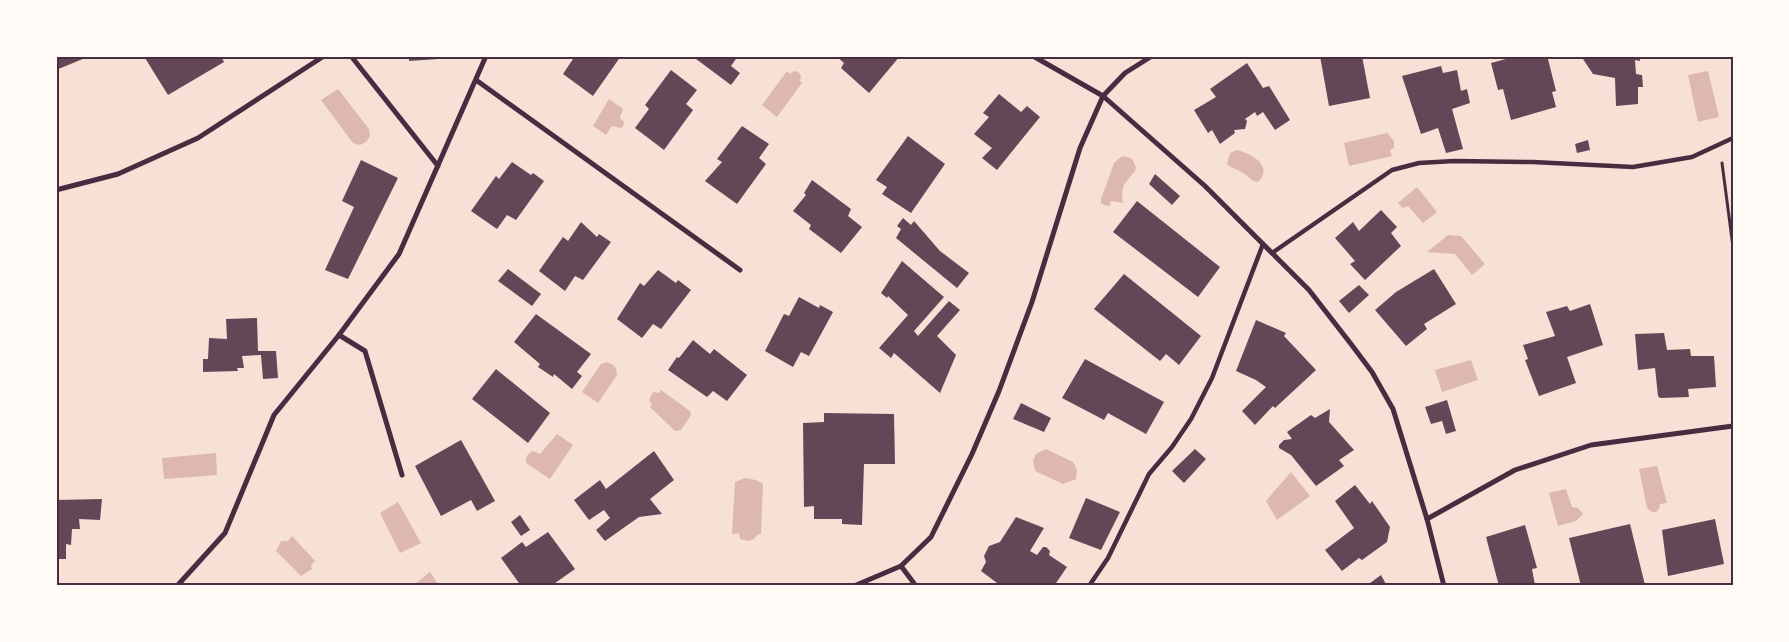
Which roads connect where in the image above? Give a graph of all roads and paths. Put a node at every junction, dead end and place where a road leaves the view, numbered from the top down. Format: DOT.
graph roads {
  1 [pos="324,56"];
  2 [pos="351,56"];
  3 [pos="486,56"];
  4 [pos="1033,56"];
  5 [pos="1152,56"];
  6 [pos="476,80"];
  7 [pos="1104,96"];
  8 [pos="1733,138"];
  9 [pos="1719,144"];
  10 [pos="438,166"];
  11 [pos="56,190"];
  12 [pos="1263,244"];
  13 [pos="1733,247"];
  14 [pos="1272,253"];
  15 [pos="740,270"];
  16 [pos="339,335"];
  17 [pos="1733,426"];
  18 [pos="402,475"];
  19 [pos="1426,519"];
  20 [pos="901,566"];
  21 [pos="177,586"];
  22 [pos="854,586"];
  23 [pos="916,586"];
  24 [pos="1089,586"];
  25 [pos="1444,586"];
  1 -- 11 [label="street"];
  2 -- 10 [label="street"];
  3 -- 6 [label="street"];
  4 -- 7 [label="street"];
  5 -- 7 [label="street"];
  6 -- 10 [label="street"];
  6 -- 15 [label="street"];
  7 -- 12 [label="street"];
  7 -- 20 [label="street"];
  8 -- 9 [label="street"];
  9 -- 13 [label="path"];
  9 -- 14 [label="street"];
  10 -- 16 [label="street"];
  12 -- 14 [label="street"];
  12 -- 24 [label="street"];
  14 -- 19 [label="street"];
  16 -- 18 [label="street"];
  16 -- 21 [label="street"];
  17 -- 19 [label="street"];
  19 -- 25 [label="street"];
  20 -- 22 [label="street"];
  20 -- 23 [label="street"];
}
